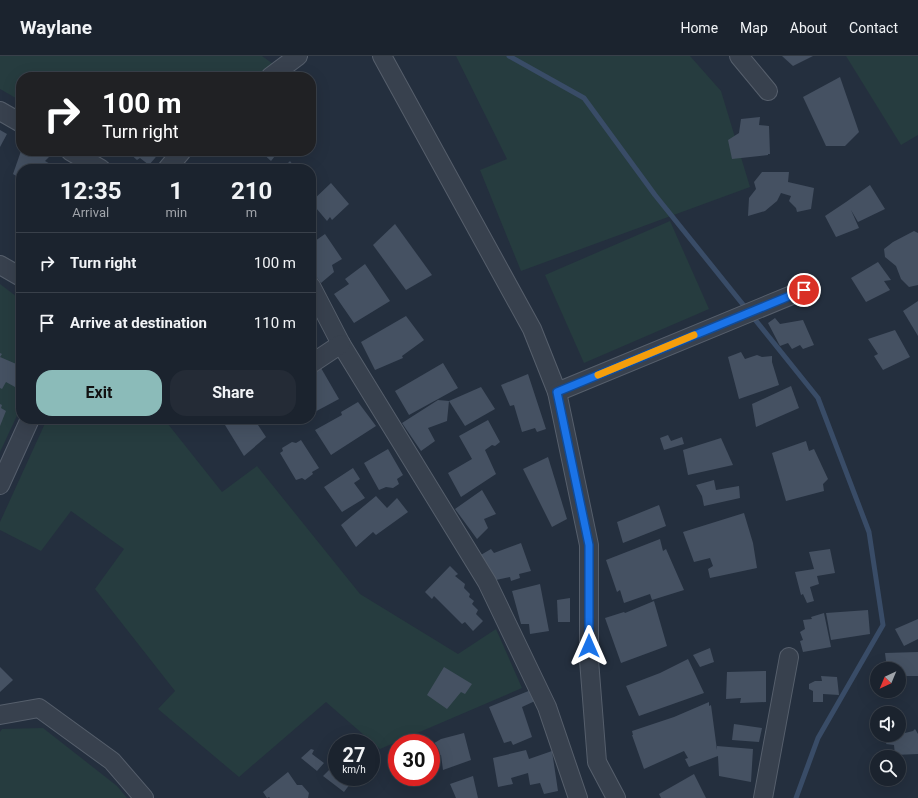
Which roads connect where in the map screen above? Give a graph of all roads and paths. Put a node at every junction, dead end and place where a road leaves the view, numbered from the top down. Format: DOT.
graph roads {
  1 [pos="298,56"];
  2 [pos="382,56"];
  3 [pos="739,56"];
  4 [pos="277,72"];
  5 [pos="768,91"];
  6 [pos="0,111"];
  7 [pos="16,120"];
  8 [pos="79,156"];
  9 [pos="178,156"];
  10 [pos="92,164"];
  11 [pos="171,164"];
  12 [pos="0,265"];
  13 [pos="16,275"];
  14 [pos="804,290"];
  15 [pos="316,296"];
  16 [pos="341,344"];
  17 [pos="316,361"];
  18 [pos="557,392"];
  19 [pos="28,424"];
  20 [pos="0,485"];
  21 [pos="789,657"];
  22 [pos="0,715"];
  23 [pos="144,798"];
  24 [pos="578,798"];
  25 [pos="616,798"];
  26 [pos="763,798"];
  1 -- 4 [label="street"];
  2 -- 18 [label="street"];
  3 -- 5 [label="street"];
  6 -- 7 [label="street"];
  8 -- 10 [label="street"];
  9 -- 11 [label="street"];
  12 -- 13 [label="street"];
  14 -- 18 [label="street"];
  15 -- 16 [label="street"];
  16 -- 17 [label="street"];
  16 -- 24 [label="street"];
  18 -- 25 [label="street"];
  19 -- 20 [label="street"];
  21 -- 26 [label="street"];
  22 -- 23 [label="street"];
}
